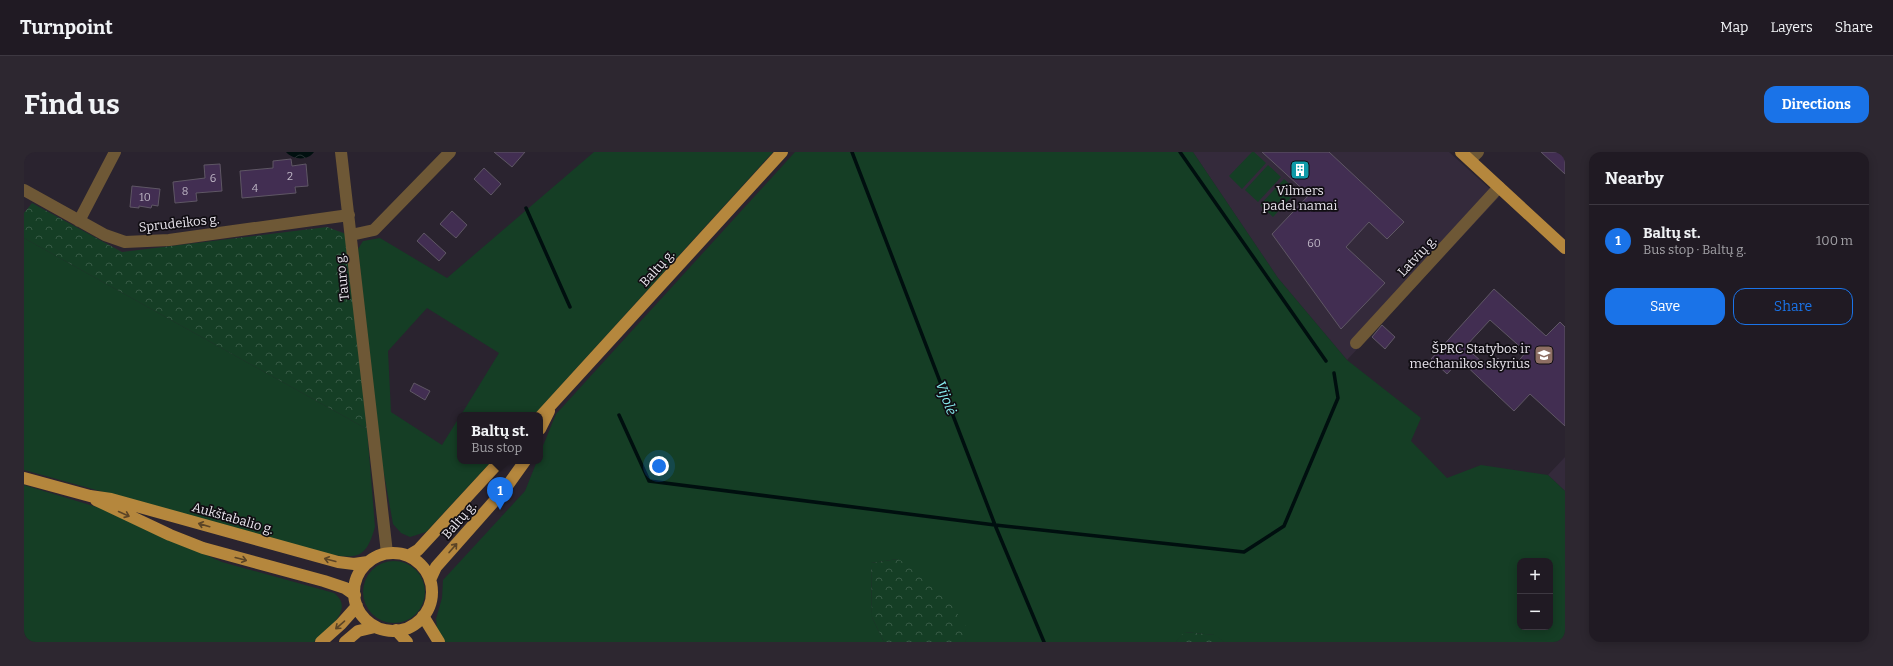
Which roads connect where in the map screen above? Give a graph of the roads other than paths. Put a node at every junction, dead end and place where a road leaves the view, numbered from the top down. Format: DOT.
graph roads {
  1 [pos="115,152"];
  2 [pos="341,152"];
  3 [pos="450,152"];
  4 [pos="782,152"];
  5 [pos="1461,152"];
  6 [pos="1474,156"];
  7 [pos="1499,187"];
  8 [pos="24,190"];
  9 [pos="349,215"];
  10 [pos="79,221"];
  11 [pos="351,235"];
  12 [pos="1565,248"];
  13 [pos="1356,343"];
  14 [pos="553,403"];
  15 [pos="543,414"];
  16 [pos="543,423"];
  17 [pos="497,464"];
  18 [pos="523,464"];
  19 [pos="24,478"];
  20 [pos="90,496"];
  21 [pos="387,553"];
  22 [pos="408,556"];
  23 [pos="368,562"];
  24 [pos="430,580"];
  25 [pos="356,600"];
  26 [pos="423,616"];
  27 [pos="375,627"];
  28 [pos="396,630"];
  29 [pos="321,642"];
  30 [pos="345,642"];
  31 [pos="407,642"];
  32 [pos="439,642"];
  1 -- 10 [label="street"];
  2 -- 9 [label="street, Tauro g."];
  3 -- 11 [label="street"];
  4 -- 14 [label="main road, Baltų g."];
  5 -- 6 [label="main road"];
  6 -- 7 [label="main road"];
  7 -- 12 [label="main road"];
  7 -- 13 [label="street, Latvių g."];
  8 -- 10 [label="street, Sprudeikos g."];
  9 -- 10 [label="street, Sprudeikos g."];
  9 -- 11 [label="street, Tauro g."];
  11 -- 21 [label="street, Tauro g."];
  14 -- 15 [label="main road, Baltų g."];
  14 -- 16 [label="main road, Baltų g."];
  17 -- 22 [label="main road, Baltų g."];
  24 -- 18 [label="main road, Baltų g., one-way"];
  19 -- 20 [label="main road, Aukštabalio g."];
  23 -- 20 [label="main road, Aukštabalio g., one-way"];
  20 -- 25 [label="main road, Aukštabalio g., one-way"];
  21 -- 22 [label="main road"];
  21 -- 23 [label="main road"];
  22 -- 24 [label="main road"];
  23 -- 25 [label="main road"];
  24 -- 26 [label="main road"];
  25 -- 27 [label="main road"];
  25 -- 29 [label="main road, one-way"];
  26 -- 28 [label="main road"];
  26 -- 32 [label="main road"];
  27 -- 28 [label="main road"];
  27 -- 30 [label="main road"];
  28 -- 31 [label="main road"];
}
